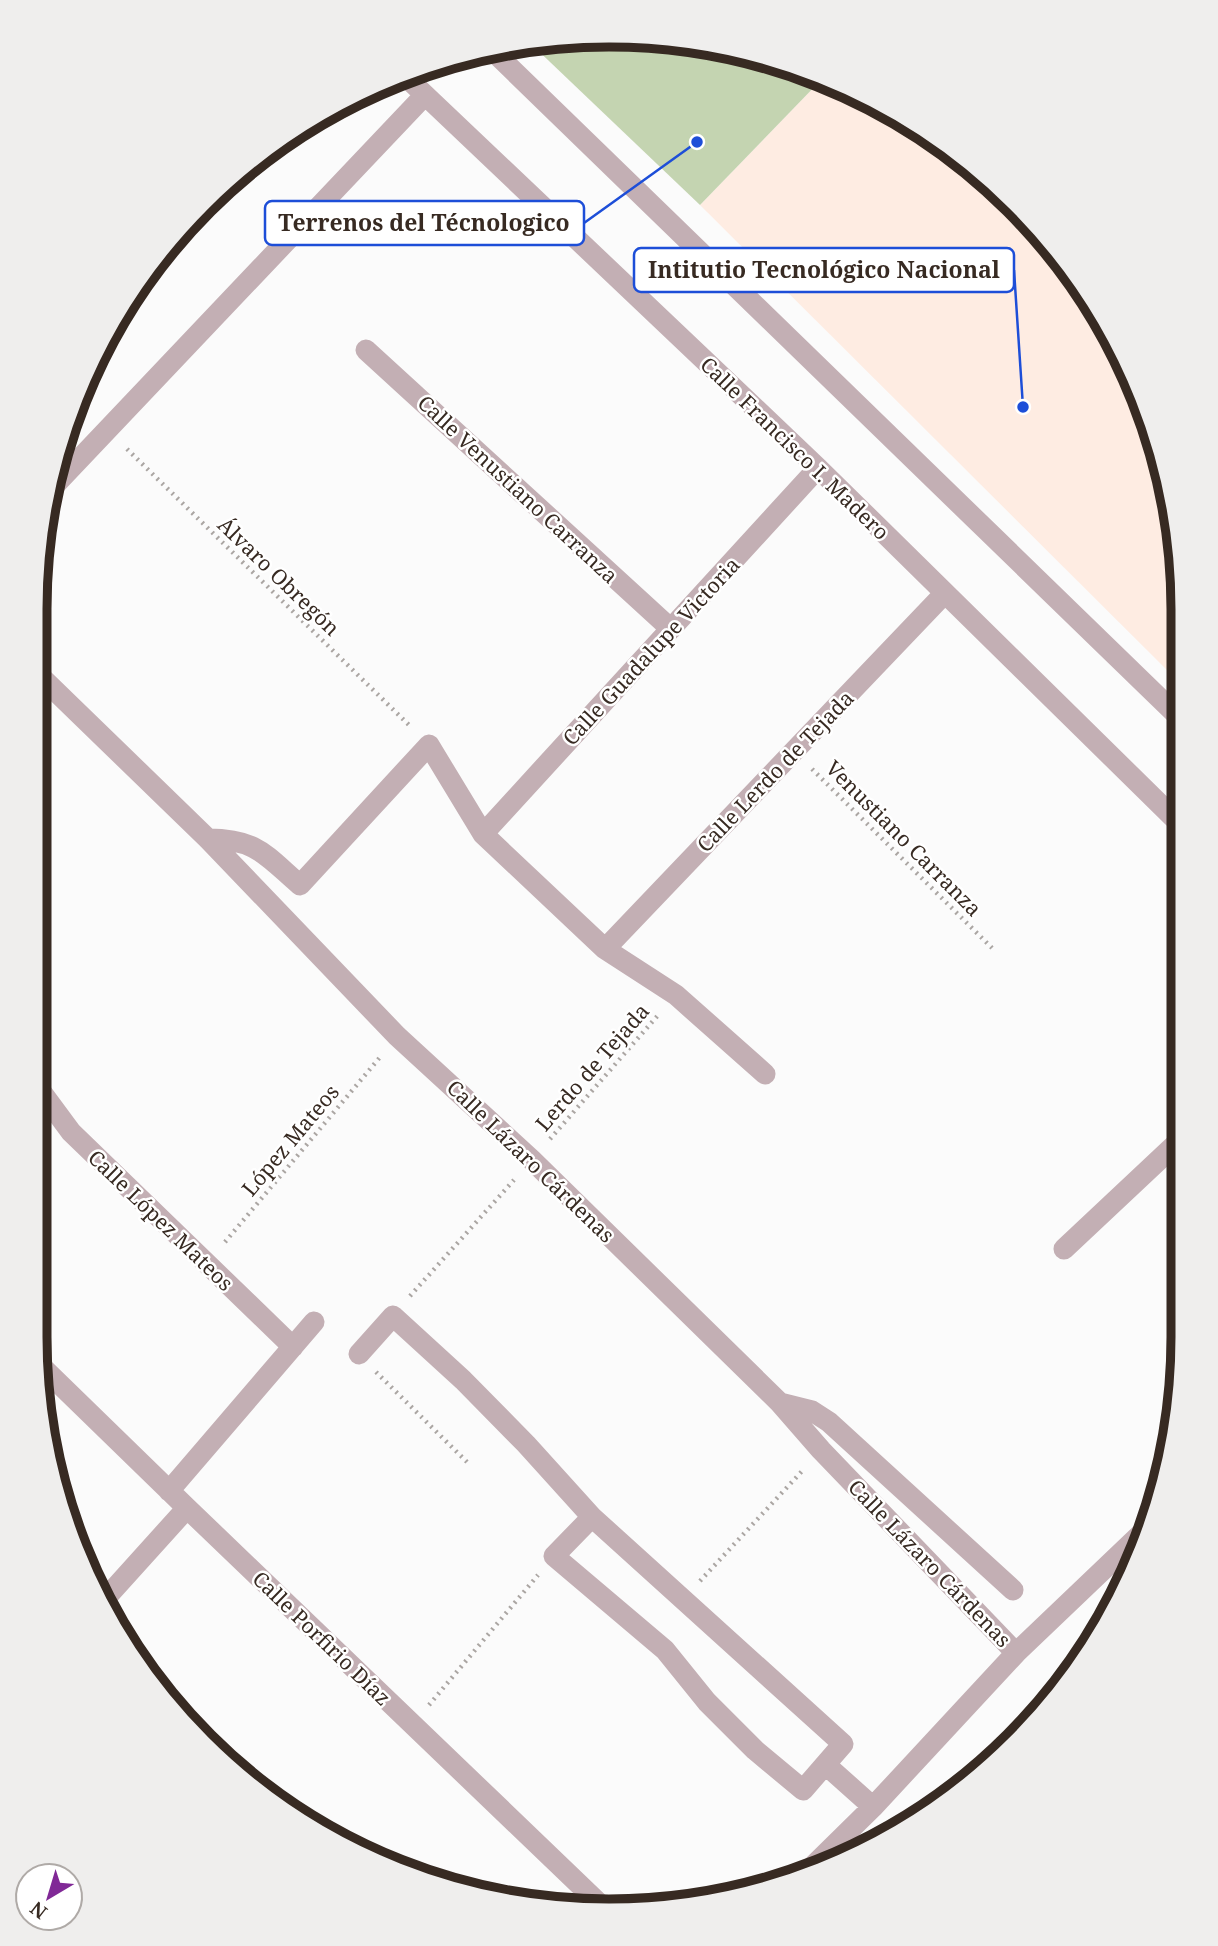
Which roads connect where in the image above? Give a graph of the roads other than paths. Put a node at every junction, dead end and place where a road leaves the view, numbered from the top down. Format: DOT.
graph roads {
  1 [pos="500,58"];
  2 [pos="412,83"];
  3 [pos="425,95"];
  4 [pos="366,349"];
  5 [pos="818,468"];
  6 [pos="63,476"];
  7 [pos="945,593"];
  8 [pos="671,629"];
  9 [pos="47,683"];
  10 [pos="1171,709"];
  11 [pos="1171,815"];
  12 [pos="483,834"];
  13 [pos="208,839"];
  14 [pos="605,949"];
  15 [pos="765,1074"];
  16 [pos="47,1100"];
  17 [pos="1171,1149"];
  18 [pos="1064,1250"];
  19 [pos="314,1322"];
  20 [pos="293,1347"];
  21 [pos="359,1354"];
  22 [pos="48,1373"];
  23 [pos="779,1403"];
  24 [pos="169,1491"];
  25 [pos="187,1508"];
  26 [pos="592,1517"];
  27 [pos="1132,1543"];
  28 [pos="1013,1590"];
  29 [pos="110,1594"];
  30 [pos="1016,1653"];
  31 [pos="826,1765"];
  32 [pos="873,1807"];
  33 [pos="823,1857"];
  34 [pos="594,1899"];
  1 -- 10 [label="street"];
  2 -- 3 [label="street, Calle Francisco I. Madero"];
  3 -- 5 [label="street, Calle Francisco I. Madero"];
  3 -- 6 [label="street"];
  4 -- 8 [label="street, Calle Venustiano Carranza"];
  5 -- 7 [label="street, Calle Francisco I. Madero"];
  5 -- 8 [label="street, Calle Guadalupe Victoria"];
  7 -- 11 [label="street, Calle Francisco I. Madero"];
  7 -- 14 [label="street, Calle Lerdo de Tejada"];
  8 -- 12 [label="street, Calle Guadalupe Victoria"];
  9 -- 13 [label="street, Calle Lázaro Cárdenas"];
  12 -- 13 [label="street"];
  12 -- 14 [label="street"];
  13 -- 23 [label="street, Calle Lázaro Cárdenas"];
  14 -- 15 [label="street"];
  16 -- 20 [label="street, Calle López Mateos"];
  17 -- 18 [label="street"];
  19 -- 20 [label="street"];
  20 -- 24 [label="street"];
  21 -- 26 [label="street"];
  22 -- 24 [label="street, Calle Porfirio Díaz"];
  23 -- 28 [label="street"];
  23 -- 30 [label="street, Calle Lázaro Cárdenas"];
  24 -- 25 [label="street, Calle Porfirio Díaz"];
  25 -- 29 [label="street"];
  25 -- 34 [label="street, Calle Porfirio Díaz"];
  26 -- 31 [label="street"];
  26 -- 31 [label="street"];
  27 -- 30 [label="street"];
  30 -- 32 [label="street"];
  31 -- 32 [label="street"];
  32 -- 33 [label="street"];
}
